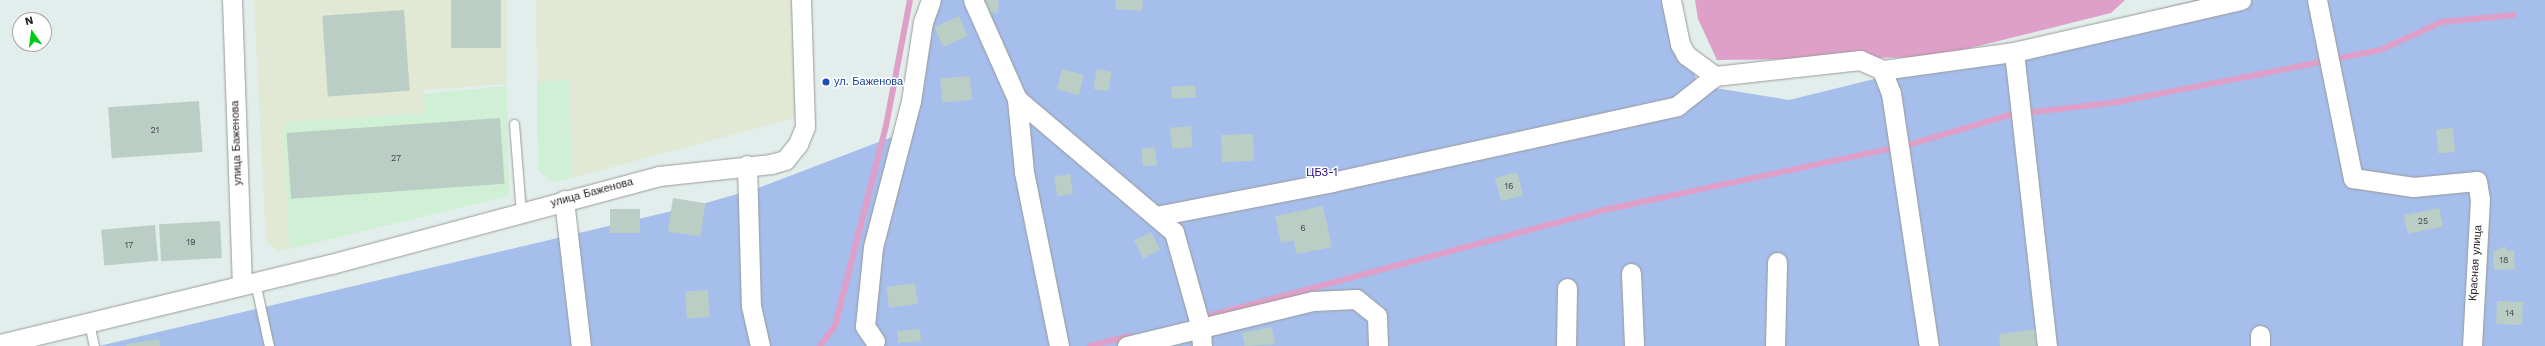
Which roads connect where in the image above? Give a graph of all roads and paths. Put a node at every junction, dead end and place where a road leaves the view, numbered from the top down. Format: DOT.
graph roads {
  1 [pos="232,0"];
  2 [pos="801,0"];
  3 [pos="931,0"];
  4 [pos="973,0"];
  5 [pos="1671,0"];
  6 [pos="2241,0"];
  7 [pos="2317,0"];
  8 [pos="2014,52"];
  9 [pos="1882,70"];
  10 [pos="1715,76"];
  11 [pos="1017,99"];
  12 [pos="514,124"];
  13 [pos="746,165"];
  14 [pos="564,200"];
  15 [pos="521,212"];
  16 [pos="1156,216"];
  17 [pos="1777,262"];
  18 [pos="1631,272"];
  19 [pos="249,284"];
  20 [pos="1567,288"];
  21 [pos="89,323"];
  22 [pos="1201,337"];
  23 [pos="875,341"];
  24 [pos="0,344"];
  25 [pos="94,346"];
  26 [pos="269,346"];
  27 [pos="581,346"];
  28 [pos="760,346"];
  29 [pos="1059,346"];
  30 [pos="1127,346"];
  31 [pos="1378,346"];
  32 [pos="1566,346"];
  33 [pos="1634,346"];
  34 [pos="1775,346"];
  35 [pos="1929,346"];
  36 [pos="2047,346"];
  37 [pos="2472,346"];
  1 -- 19 [label="street, улица Баженова"];
  2 -- 13 [label="street, улица Баженова"];
  3 -- 23 [label="street"];
  4 -- 11 [label="street"];
  5 -- 10 [label="street"];
  6 -- 8 [label="street"];
  7 -- 37 [label="street, Красная улица"];
  8 -- 9 [label="street"];
  8 -- 36 [label="street"];
  9 -- 10 [label="street"];
  9 -- 35 [label="street"];
  10 -- 16 [label="street"];
  11 -- 16 [label="street"];
  11 -- 29 [label="street"];
  12 -- 15 [label="lane"];
  13 -- 14 [label="street, улица Баженова"];
  13 -- 28 [label="street"];
  14 -- 15 [label="street, улица Баженова"];
  14 -- 27 [label="street"];
  15 -- 19 [label="street, улица Баженова"];
  16 -- 22 [label="street"];
  17 -- 34 [label="street"];
  18 -- 33 [label="street"];
  19 -- 21 [label="street, улица Баженова"];
  19 -- 26 [label="lane"];
  20 -- 32 [label="street"];
  21 -- 24 [label="street, улица Баженова"];
  21 -- 25 [label="lane"];
  22 -- 30 [label="street"];
  22 -- 31 [label="street"];
}
